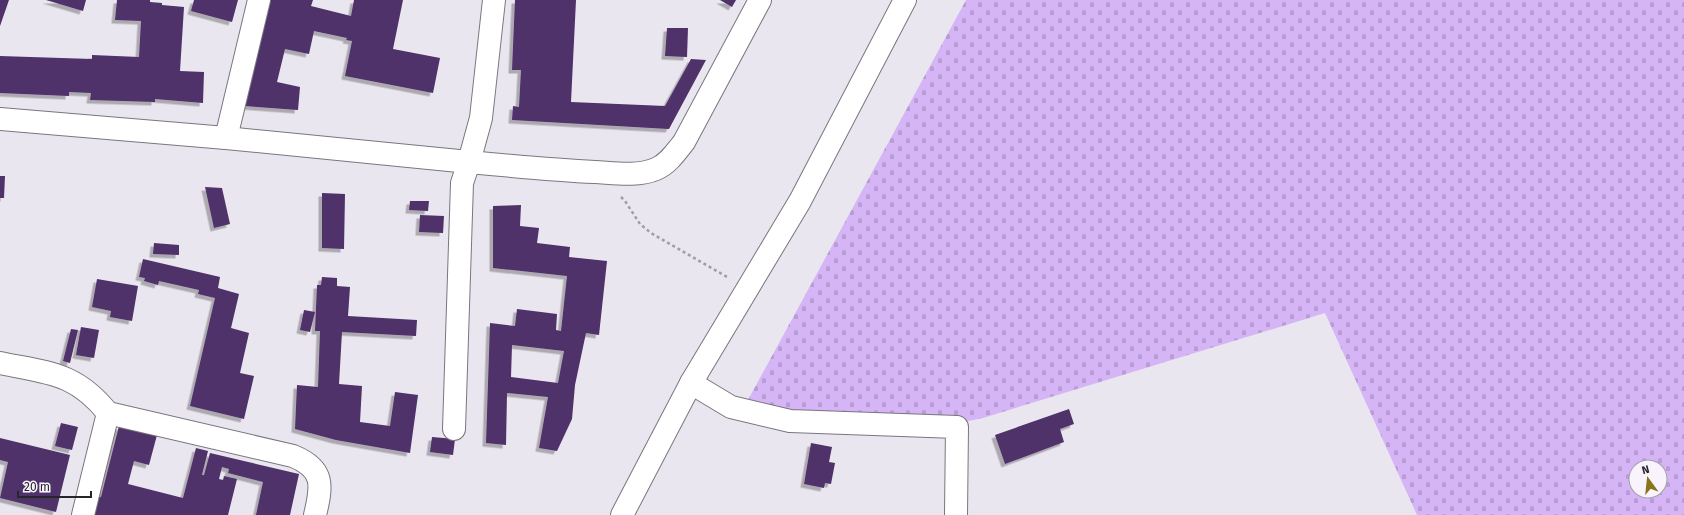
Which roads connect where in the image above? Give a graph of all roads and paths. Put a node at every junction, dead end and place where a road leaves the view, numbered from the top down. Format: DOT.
graph roads {
  1 [pos="259,0"];
  2 [pos="494,0"];
  3 [pos="760,0"];
  4 [pos="905,0"];
  5 [pos="0,119"];
  6 [pos="226,138"];
  7 [pos="469,162"];
  8 [pos="617,194"];
  9 [pos="746,289"];
  10 [pos="0,364"];
  11 [pos="691,383"];
  12 [pos="108,413"];
  13 [pos="454,428"];
  14 [pos="83,515"];
  15 [pos="315,515"];
  16 [pos="622,515"];
  17 [pos="956,515"];
  1 -- 6 [label="street"];
  2 -- 7 [label="street"];
  3 -- 7 [label="street"];
  4 -- 9 [label="street"];
  5 -- 6 [label="street"];
  6 -- 7 [label="street"];
  7 -- 13 [label="street"];
  8 -- 9 [label="path"];
  9 -- 11 [label="street"];
  10 -- 12 [label="street"];
  11 -- 16 [label="street"];
  11 -- 17 [label="street"];
  12 -- 14 [label="street"];
  12 -- 15 [label="street"];
}
